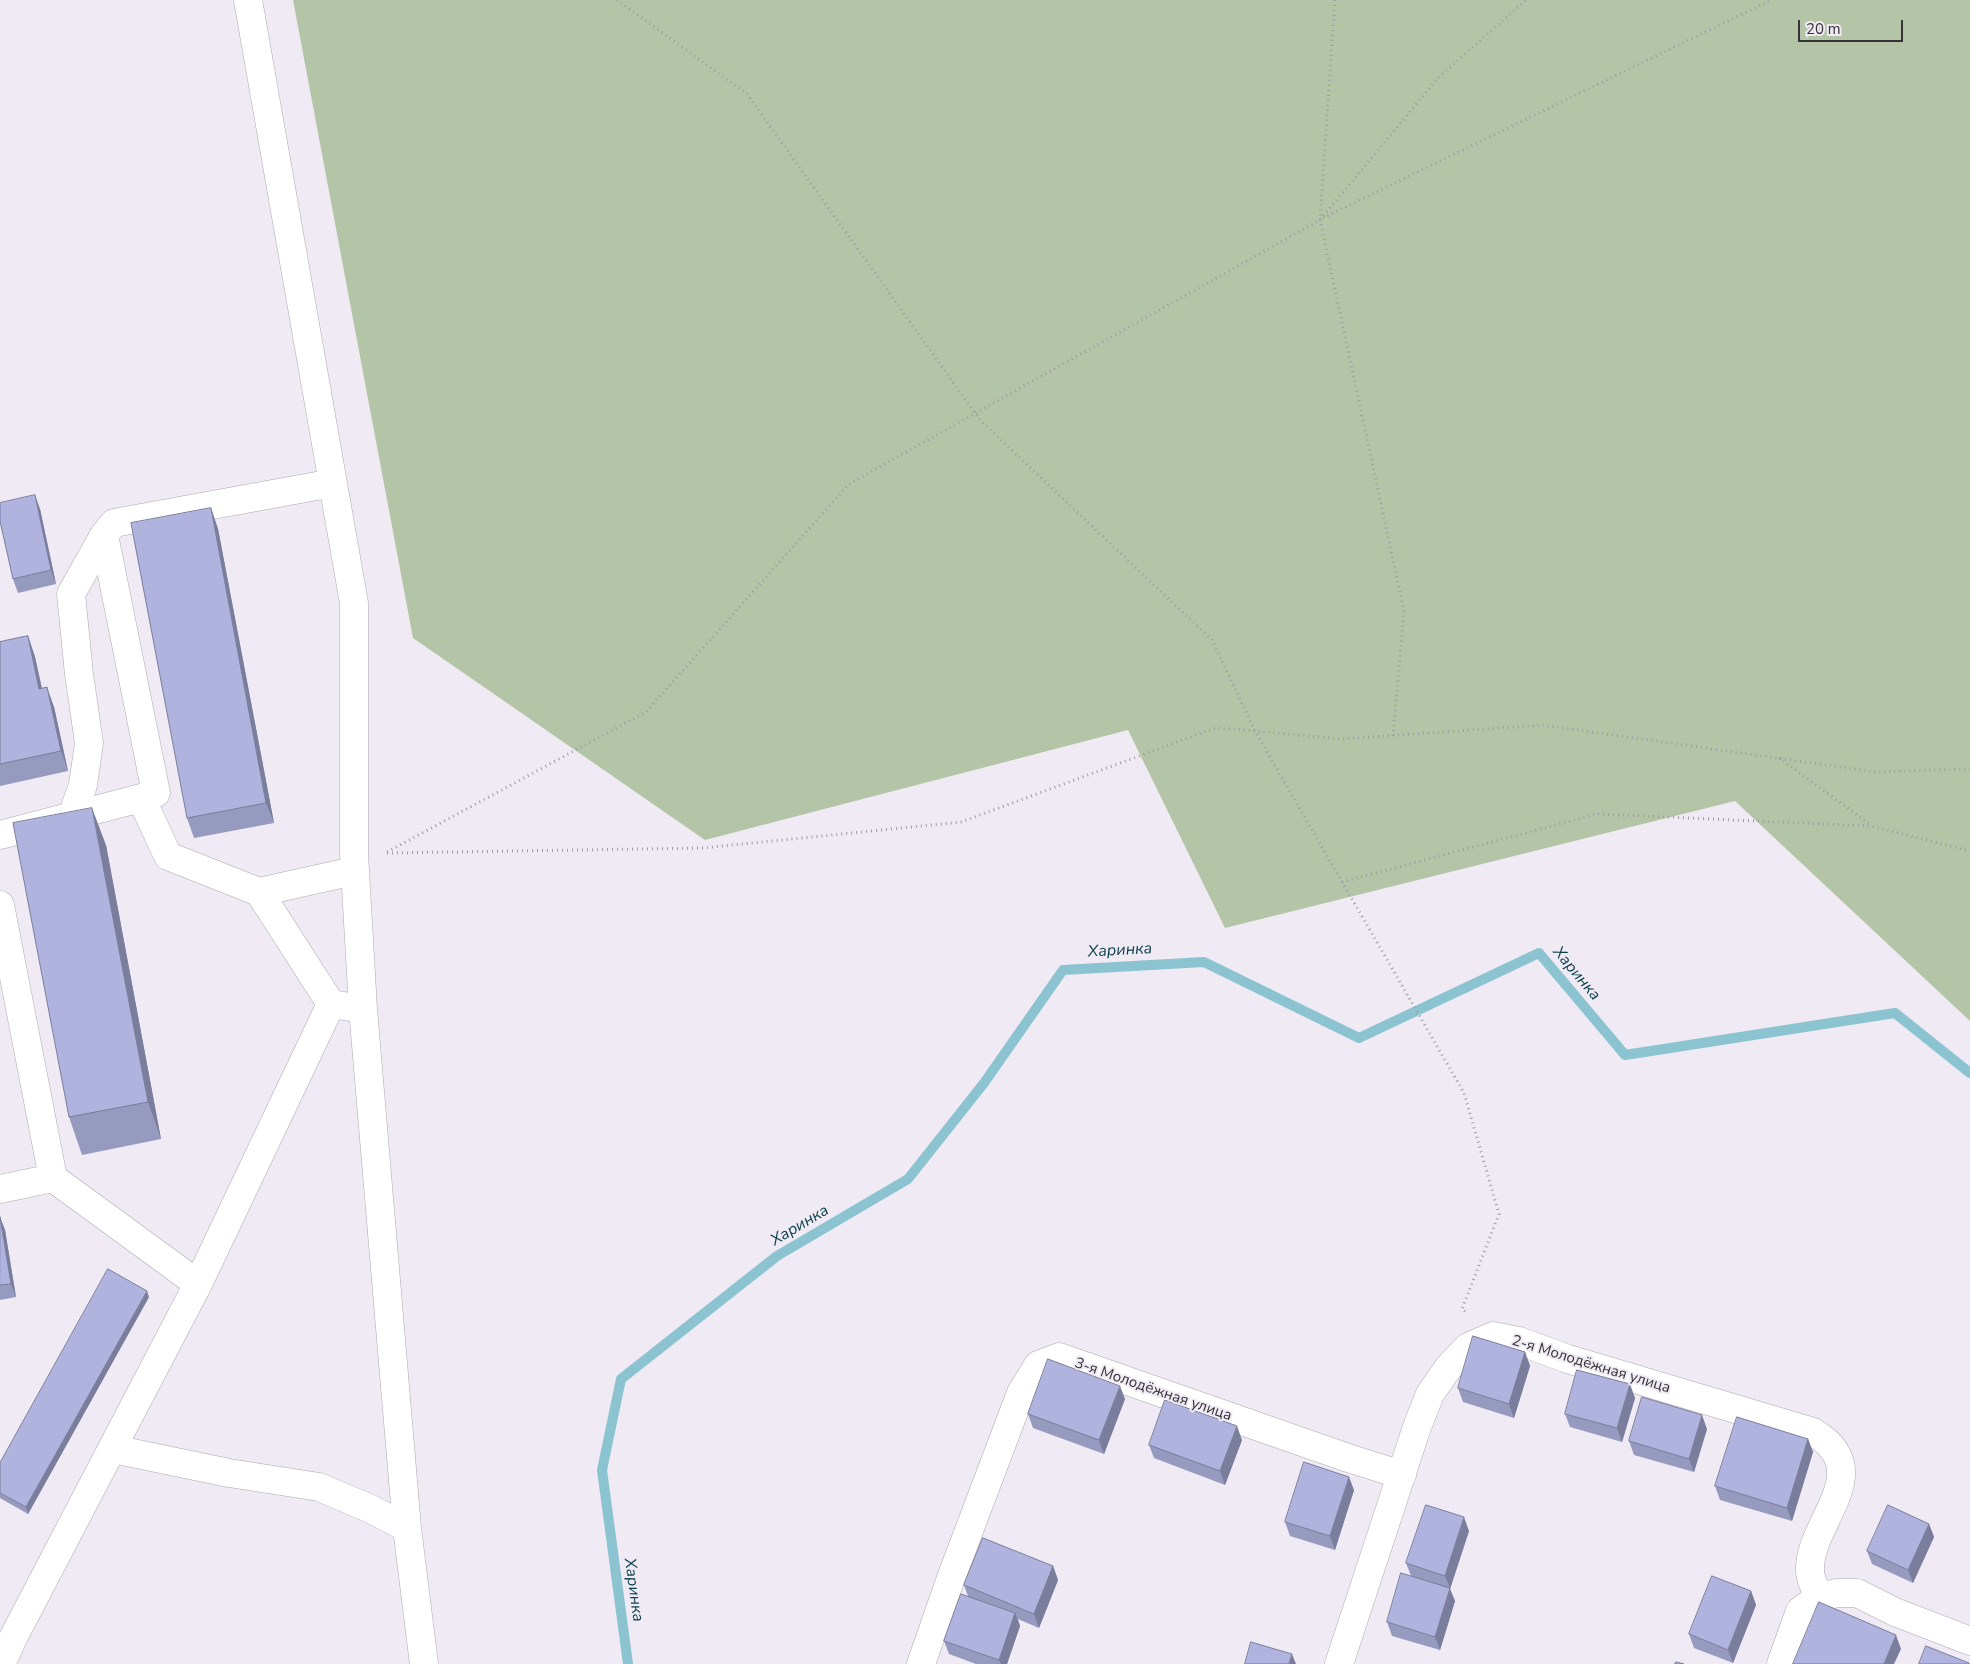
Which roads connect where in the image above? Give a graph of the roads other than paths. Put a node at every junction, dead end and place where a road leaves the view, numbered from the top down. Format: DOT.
graph roads {
  1 [pos="248,0"];
  2 [pos="334,483"];
  3 [pos="104,535"];
  4 [pos="141,798"];
  5 [pos="72,816"];
  6 [pos="0,835"];
  7 [pos="354,862"];
  8 [pos="259,892"];
  9 [pos="0,905"];
  10 [pos="331,1004"];
  11 [pos="363,1009"];
  12 [pos="52,1178"];
  13 [pos="0,1189"];
  14 [pos="198,1284"];
  15 [pos="113,1449"];
  16 [pos="1402,1474"];
  17 [pos="408,1528"];
  18 [pos="1819,1597"];
  19 [pos="1970,1641"];
  20 [pos="1,1664"];
  21 [pos="424,1664"];
  22 [pos="921,1664"];
  23 [pos="1339,1664"];
  24 [pos="1781,1664"];
  1 -- 2 [label="street"];
  2 -- 3 [label="street"];
  2 -- 7 [label="street"];
  3 -- 4 [label="street"];
  3 -- 5 [label="street"];
  4 -- 5 [label="street"];
  4 -- 8 [label="street"];
  5 -- 6 [label="street"];
  7 -- 8 [label="street"];
  7 -- 11 [label="street"];
  8 -- 10 [label="street"];
  9 -- 12 [label="street"];
  10 -- 11 [label="street"];
  10 -- 14 [label="street"];
  11 -- 17 [label="street"];
  12 -- 13 [label="street"];
  12 -- 14 [label="street"];
  14 -- 15 [label="street"];
  15 -- 17 [label="street"];
  15 -- 20 [label="street"];
  16 -- 18 [label="street, 2-я Молодёжная улица"];
  16 -- 22 [label="street, 3-я Молодёжная улица"];
  16 -- 23 [label="street, 2-я Молодёжная улица"];
  17 -- 21 [label="street"];
  18 -- 19 [label="street"];
  18 -- 24 [label="street"];
}
